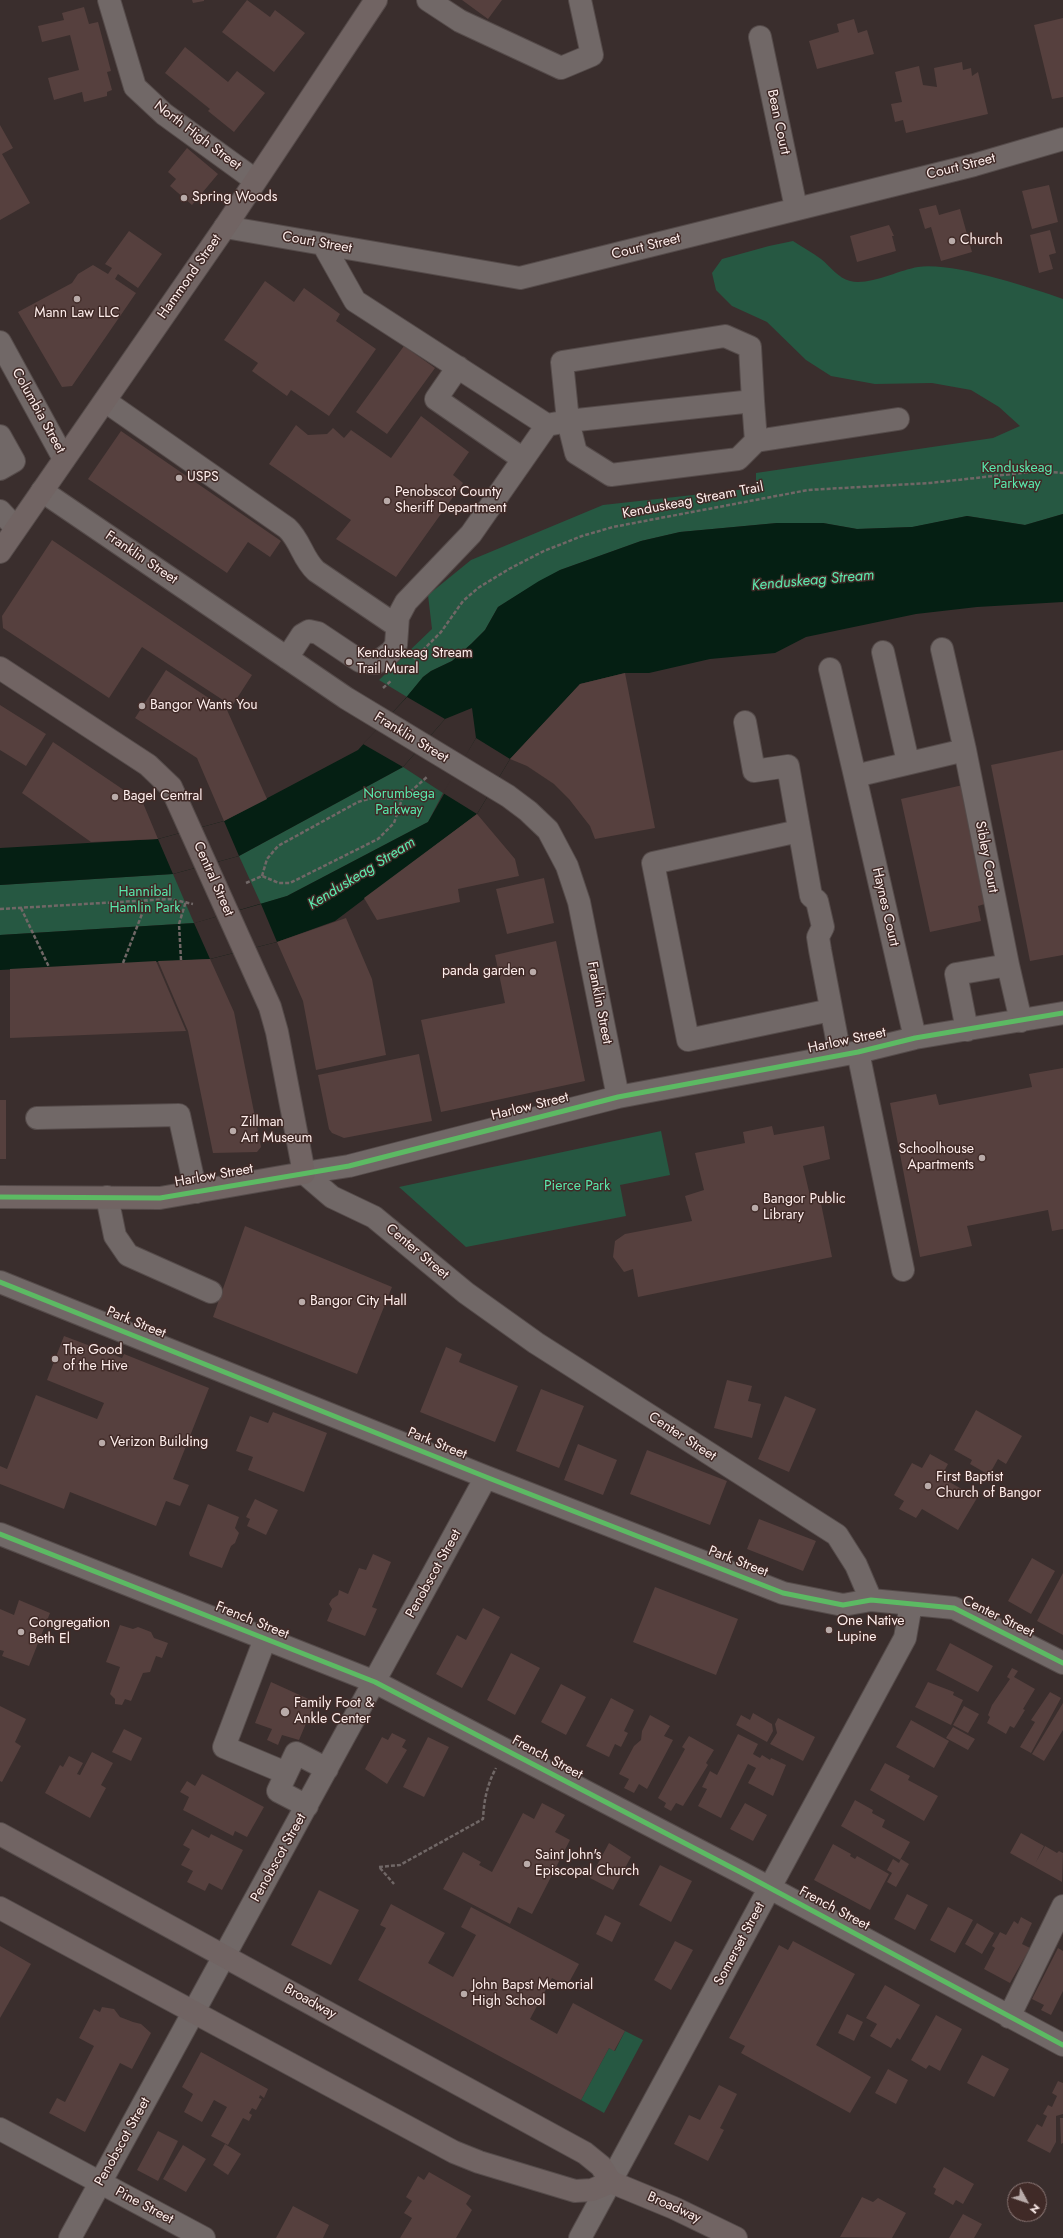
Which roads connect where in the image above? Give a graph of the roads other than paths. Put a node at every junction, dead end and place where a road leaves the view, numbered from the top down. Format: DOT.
graph roads {
  1 [pos="109,0"];
  2 [pos="376,0"];
  3 [pos="428,0"];
  4 [pos="580,0"];
  5 [pos="760,37"];
  6 [pos="1063,140"];
  7 [pos="255,180"];
  8 [pos="796,208"];
  9 [pos="225,226"];
  10 [pos="323,244"];
  11 [pos="0,342"];
  12 [pos="458,367"];
  13 [pos="105,401"];
  14 [pos="753,401"];
  15 [pos="898,419"];
  16 [pos="558,423"];
  17 [pos="0,436"];
  18 [pos="756,442"];
  19 [pos="64,459"];
  20 [pos="523,459"];
  21 [pos="0,469"];
  22 [pos="42,491"];
  23 [pos="0,511"];
  24 [pos="16,528"];
  25 [pos="0,552"];
  26 [pos="397,626"];
  27 [pos="942,649"];
  28 [pos="883,652"];
  29 [pos="287,658"];
  30 [pos="0,668"];
  31 [pos="830,669"];
  32 [pos="745,722"];
  33 [pos="965,750"];
  34 [pos="908,762"];
  35 [pos="855,776"];
  36 [pos="799,830"];
  37 [pos="1008,964"];
  38 [pos="831,1010"];
  39 [pos="1063,1013"];
  40 [pos="1021,1021"];
  41 [pos="967,1030"];
  42 [pos="915,1038"];
  43 [pos="849,1053"];
  44 [pos="618,1097"];
  45 [pos="37,1118"];
  46 [pos="304,1173"];
  47 [pos="196,1192"];
  48 [pos="0,1197"];
  49 [pos="107,1197"];
  50 [pos="903,1270"];
  51 [pos="0,1282"];
  52 [pos="211,1292"];
  53 [pos="486,1477"];
  54 [pos="0,1534"];
  55 [pos="871,1600"];
  56 [pos="910,1604"];
  57 [pos="265,1639"];
  58 [pos="1063,1663"];
  59 [pos="375,1682"];
  60 [pos="327,1769"];
  61 [pos="286,1773"];
  62 [pos="307,1806"];
  63 [pos="0,1834"];
  64 [pos="770,1888"];
  65 [pos="1063,1906"];
  66 [pos="0,1908"];
  67 [pos="225,1956"];
  68 [pos="193,2013"];
  69 [pos="1009,2017"];
  70 [pos="1063,2046"];
  71 [pos="0,2129"];
  72 [pos="101,2182"];
  73 [pos="611,2182"];
  74 [pos="70,2238"];
  75 [pos="204,2238"];
  76 [pos="580,2238"];
  77 [pos="736,2238"];
  1 -- 7 [label="street, North High Street"];
  2 -- 7 [label="main road, Hammond Street"];
  3 -- 4 [label="street"];
  5 -- 8 [label="street, Bean Court"];
  6 -- 8 [label="street, Court Street"];
  7 -- 9 [label="main road, Hammond Street"];
  8 -- 10 [label="street, Court Street"];
  9 -- 10 [label="street, Court Street"];
  9 -- 13 [label="main road, Hammond Street"];
  10 -- 12 [label="street"];
  11 -- 19 [label="street, Columbia Street"];
  12 -- 16 [label="street"];
  12 -- 20 [label="street"];
  13 -- 19 [label="main road, Hammond Street"];
  13 -- 26 [label="street"];
  14 -- 16 [label="street"];
  14 -- 16 [label="street"];
  14 -- 18 [label="street"];
  15 -- 18 [label="street"];
  16 -- 18 [label="street"];
  16 -- 20 [label="street"];
  17 -- 21 [label="street"];
  19 -- 22 [label="main road, Hammond Street"];
  20 -- 26 [label="street"];
  22 -- 24 [label="main road, Hammond Street"];
  22 -- 29 [label="street, Franklin Street"];
  23 -- 24 [label="street"];
  24 -- 25 [label="main road, Hammond Street"];
  26 -- 29 [label="street"];
  27 -- 33 [label="street, Sibley Court"];
  28 -- 34 [label="street"];
  29 -- 44 [label="street, Franklin Street"];
  30 -- 46 [label="main road, Central Street"];
  31 -- 35 [label="street, Haynes Court"];
  32 -- 36 [label="street"];
  33 -- 34 [label="street"];
  33 -- 37 [label="street, Sibley Court"];
  34 -- 35 [label="street"];
  35 -- 42 [label="street, Haynes Court"];
  36 -- 38 [label="street"];
  36 -- 38 [label="street"];
  37 -- 40 [label="street, Sibley Court"];
  37 -- 41 [label="street"];
  38 -- 43 [label="street"];
  39 -- 40 [label="street, Harlow Street"];
  40 -- 41 [label="street, Harlow Street"];
  41 -- 42 [label="street, Harlow Street"];
  42 -- 43 [label="street, Harlow Street"];
  43 -- 44 [label="street, Harlow Street"];
  43 -- 50 [label="street"];
  44 -- 46 [label="street, Harlow Street"];
  45 -- 47 [label="street"];
  46 -- 47 [label="main road, Harlow Street"];
  46 -- 55 [label="street, Center Street"];
  47 -- 49 [label="main road, Harlow Street"];
  48 -- 49 [label="main road, Harlow Street"];
  49 -- 52 [label="street"];
  51 -- 53 [label="street, Park Street"];
  53 -- 55 [label="street, Park Street"];
  53 -- 59 [label="street, Penobscot Street"];
  54 -- 57 [label="street, French Street"];
  55 -- 56 [label="street, Center Street"];
  56 -- 58 [label="street, Center Street"];
  56 -- 64 [label="street, Somerset Street"];
  57 -- 59 [label="street, French Street"];
  57 -- 61 [label="street"];
  59 -- 60 [label="street, Penobscot Street"];
  59 -- 64 [label="street, French Street"];
  60 -- 61 [label="street"];
  60 -- 62 [label="street, Penobscot Street"];
  61 -- 62 [label="street"];
  62 -- 67 [label="street, Penobscot Street"];
  63 -- 67 [label="main road, Broadway"];
  64 -- 69 [label="street, French Street"];
  64 -- 73 [label="street, Somerset Street"];
  65 -- 69 [label="street"];
  66 -- 68 [label="main road"];
  67 -- 68 [label="street, Penobscot Street"];
  67 -- 73 [label="main road, Broadway"];
  68 -- 72 [label="street, Penobscot Street"];
  68 -- 73 [label="main road"];
  69 -- 70 [label="street, French Street"];
  71 -- 72 [label="street, Pine Street"];
  72 -- 74 [label="street, Penobscot Street"];
  72 -- 75 [label="street, Pine Street"];
  73 -- 76 [label="street, Somerset Street"];
  73 -- 77 [label="main road, Broadway"];
}
